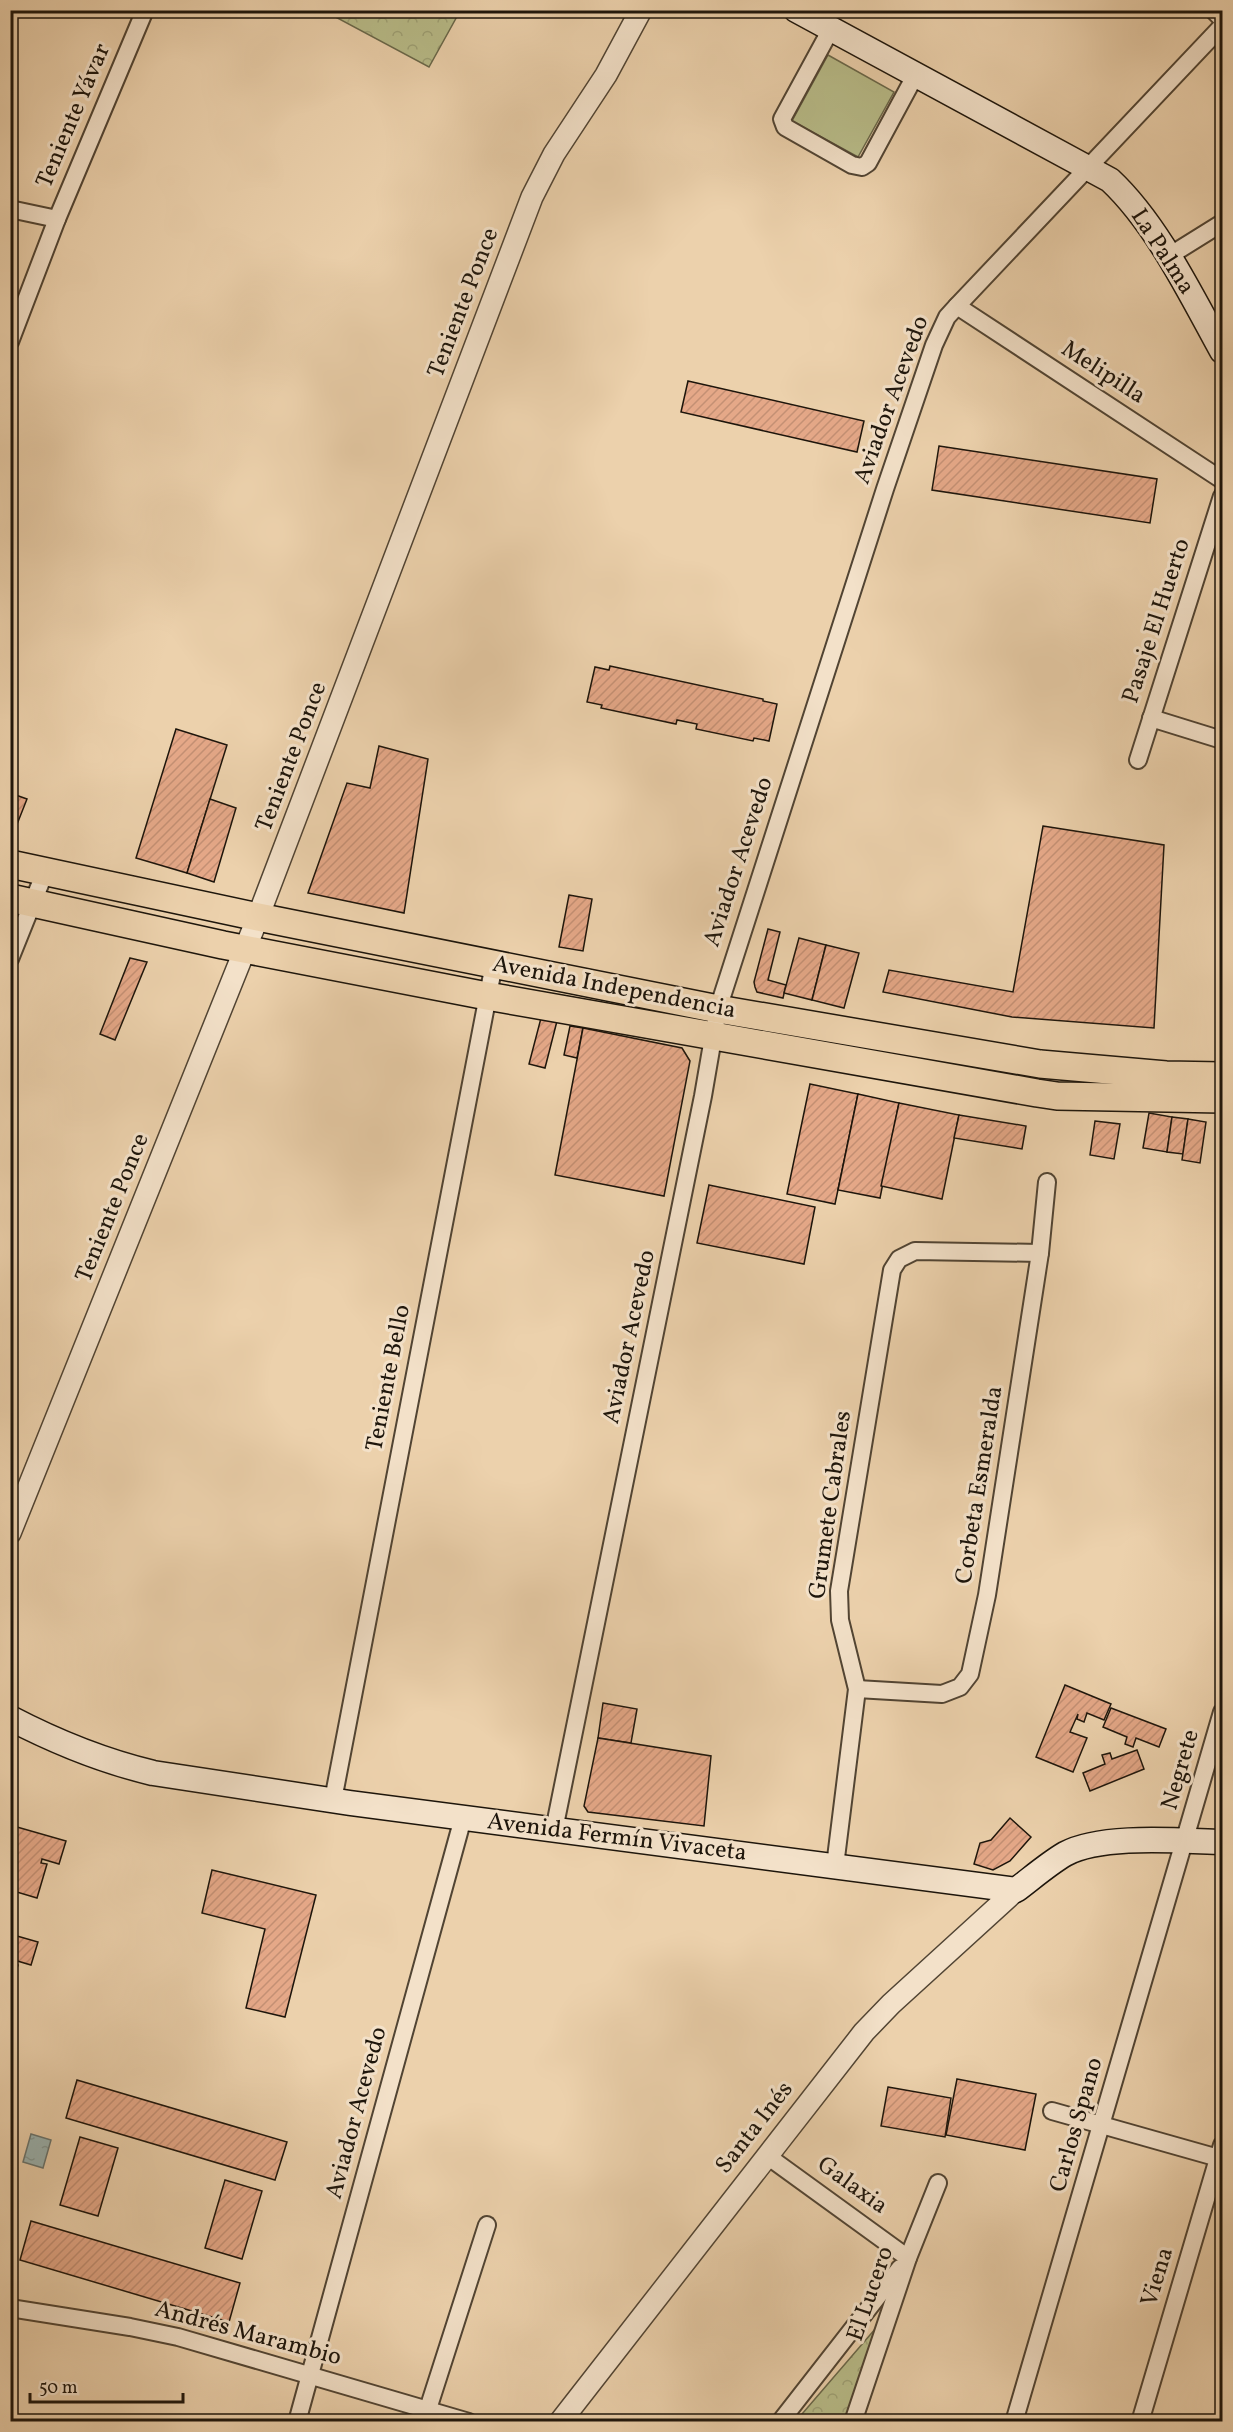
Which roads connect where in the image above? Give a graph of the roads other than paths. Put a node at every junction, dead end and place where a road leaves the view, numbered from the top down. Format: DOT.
graph roads {
  1 [pos="146,10"];
  2 [pos="641,10"];
  3 [pos="796,10"];
  4 [pos="1213,10"];
  5 [pos="1222,19"];
  6 [pos="1222,26"];
  7 [pos="831,29"];
  8 [pos="916,75"];
  9 [pos="1087,167"];
  10 [pos="10,209"];
  11 [pos="57,219"];
  12 [pos="1222,223"];
  13 [pos="1169,256"];
  14 [pos="957,306"];
  15 [pos="10,342"];
  16 [pos="1222,351"];
  17 [pos="1222,480"];
  18 [pos="1222,496"];
  19 [pos="1151,718"];
  20 [pos="1222,740"];
  21 [pos="1138,760"];
  22 [pos="10,864"];
  23 [pos="45,872"];
  24 [pos="21,901"];
  25 [pos="258,917"];
  26 [pos="245,949"];
  27 [pos="10,959"];
  28 [pos="494,964"];
  29 [pos="487,996"];
  30 [pos="718,1009"];
  31 [pos="713,1036"];
  32 [pos="1222,1076"];
  33 [pos="1222,1099"];
  34 [pos="1047,1182"];
  35 [pos="1040,1253"];
  36 [pos="10,1533"];
  37 [pos="858,1689"];
  38 [pos="1222,1712"];
  39 [pos="10,1718"];
  40 [pos="333,1800"];
  41 [pos="463,1818"];
  42 [pos="554,1830"];
  43 [pos="1185,1842"];
  44 [pos="1222,1842"];
  45 [pos="835,1866"];
  46 [pos="1016,1890"];
  47 [pos="1052,2111"];
  48 [pos="1101,2125"];
  49 [pos="1221,2154"];
  50 [pos="766,2155"];
  51 [pos="938,2183"];
  52 [pos="487,2225"];
  53 [pos="908,2258"];
  54 [pos="10,2308"];
  55 [pos="310,2375"];
  56 [pos="428,2409"];
  57 [pos="297,2421"];
  58 [pos="469,2421"];
  59 [pos="560,2421"];
  60 [pos="780,2421"];
  61 [pos="853,2421"];
  62 [pos="1014,2421"];
  63 [pos="1140,2421"];
  1 -- 11 [label="street, Teniente Yávar"];
  2 -- 25 [label="street, Teniente Ponce"];
  3 -- 7 [label="main road, La Palma"];
  4 -- 5 [label="street"];
  6 -- 9 [label="street, Aviador Acevedo"];
  7 -- 8 [label="main road, La Palma"];
  7 -- 8 [label="street"];
  8 -- 9 [label="main road, La Palma"];
  9 -- 13 [label="main road, La Palma"];
  9 -- 14 [label="street, Aviador Acevedo"];
  10 -- 11 [label="street"];
  11 -- 15 [label="street, Teniente Yávar"];
  12 -- 13 [label="street"];
  13 -- 16 [label="main road, La Palma"];
  14 -- 17 [label="street, Melipilla"];
  14 -- 30 [label="street, Aviador Acevedo"];
  18 -- 19 [label="street, Pasaje El Huerto"];
  19 -- 20 [label="street"];
  19 -- 21 [label="street, Pasaje El Huerto"];
  22 -- 23 [label="main road, Avenida Independencia"];
  23 -- 24 [label="street"];
  23 -- 25 [label="main road, Avenida Independencia"];
  24 -- 26 [label="main road, Avenida Independencia"];
  24 -- 27 [label="street"];
  25 -- 26 [label="street, Teniente Ponce"];
  25 -- 28 [label="main road, Avenida Independencia"];
  26 -- 29 [label="main road, Avenida Independencia"];
  26 -- 36 [label="street, Teniente Ponce"];
  28 -- 29 [label="street, Teniente Bello"];
  28 -- 30 [label="main road, Avenida Independencia"];
  29 -- 31 [label="main road, Avenida Independencia"];
  29 -- 40 [label="street, Teniente Bello"];
  30 -- 31 [label="street, Aviador Acevedo"];
  30 -- 32 [label="main road, Avenida Independencia"];
  31 -- 33 [label="main road, Avenida Independencia"];
  31 -- 42 [label="street, Aviador Acevedo"];
  34 -- 35 [label="street, Corbeta Esmeralda"];
  35 -- 37 [label="street, Corbeta Esmeralda"];
  35 -- 37 [label="street, Grumete Cabrales"];
  37 -- 45 [label="street, Grumete Cabrales"];
  38 -- 43 [label="street, Negrete"];
  39 -- 40 [label="main road, Avenida Fermín Vivaceta"];
  40 -- 41 [label="main road, Avenida Fermín Vivaceta"];
  41 -- 42 [label="main road, Avenida Fermín Vivaceta"];
  41 -- 55 [label="street, Aviador Acevedo"];
  42 -- 45 [label="main road, Avenida Fermín Vivaceta"];
  43 -- 44 [label="main road"];
  43 -- 46 [label="main road"];
  43 -- 48 [label="street, Carlos Spano"];
  45 -- 46 [label="main road, Avenida Fermín Vivaceta"];
  46 -- 50 [label="street, Santa Inés"];
  47 -- 48 [label="street"];
  48 -- 49 [label="street"];
  48 -- 62 [label="street, Carlos Spano"];
  49 -- 63 [label="street, Viena"];
  50 -- 53 [label="street, Galaxia"];
  50 -- 59 [label="street, Santa Inés"];
  51 -- 53 [label="street, El Lucero"];
  52 -- 56 [label="street"];
  53 -- 60 [label="street"];
  53 -- 61 [label="street, El Lucero"];
  54 -- 55 [label="street, Andrés Marambio"];
  55 -- 56 [label="street, Andrés Marambio"];
  55 -- 57 [label="street, Aviador Acevedo"];
  56 -- 58 [label="street, Andrés Marambio"];
}
